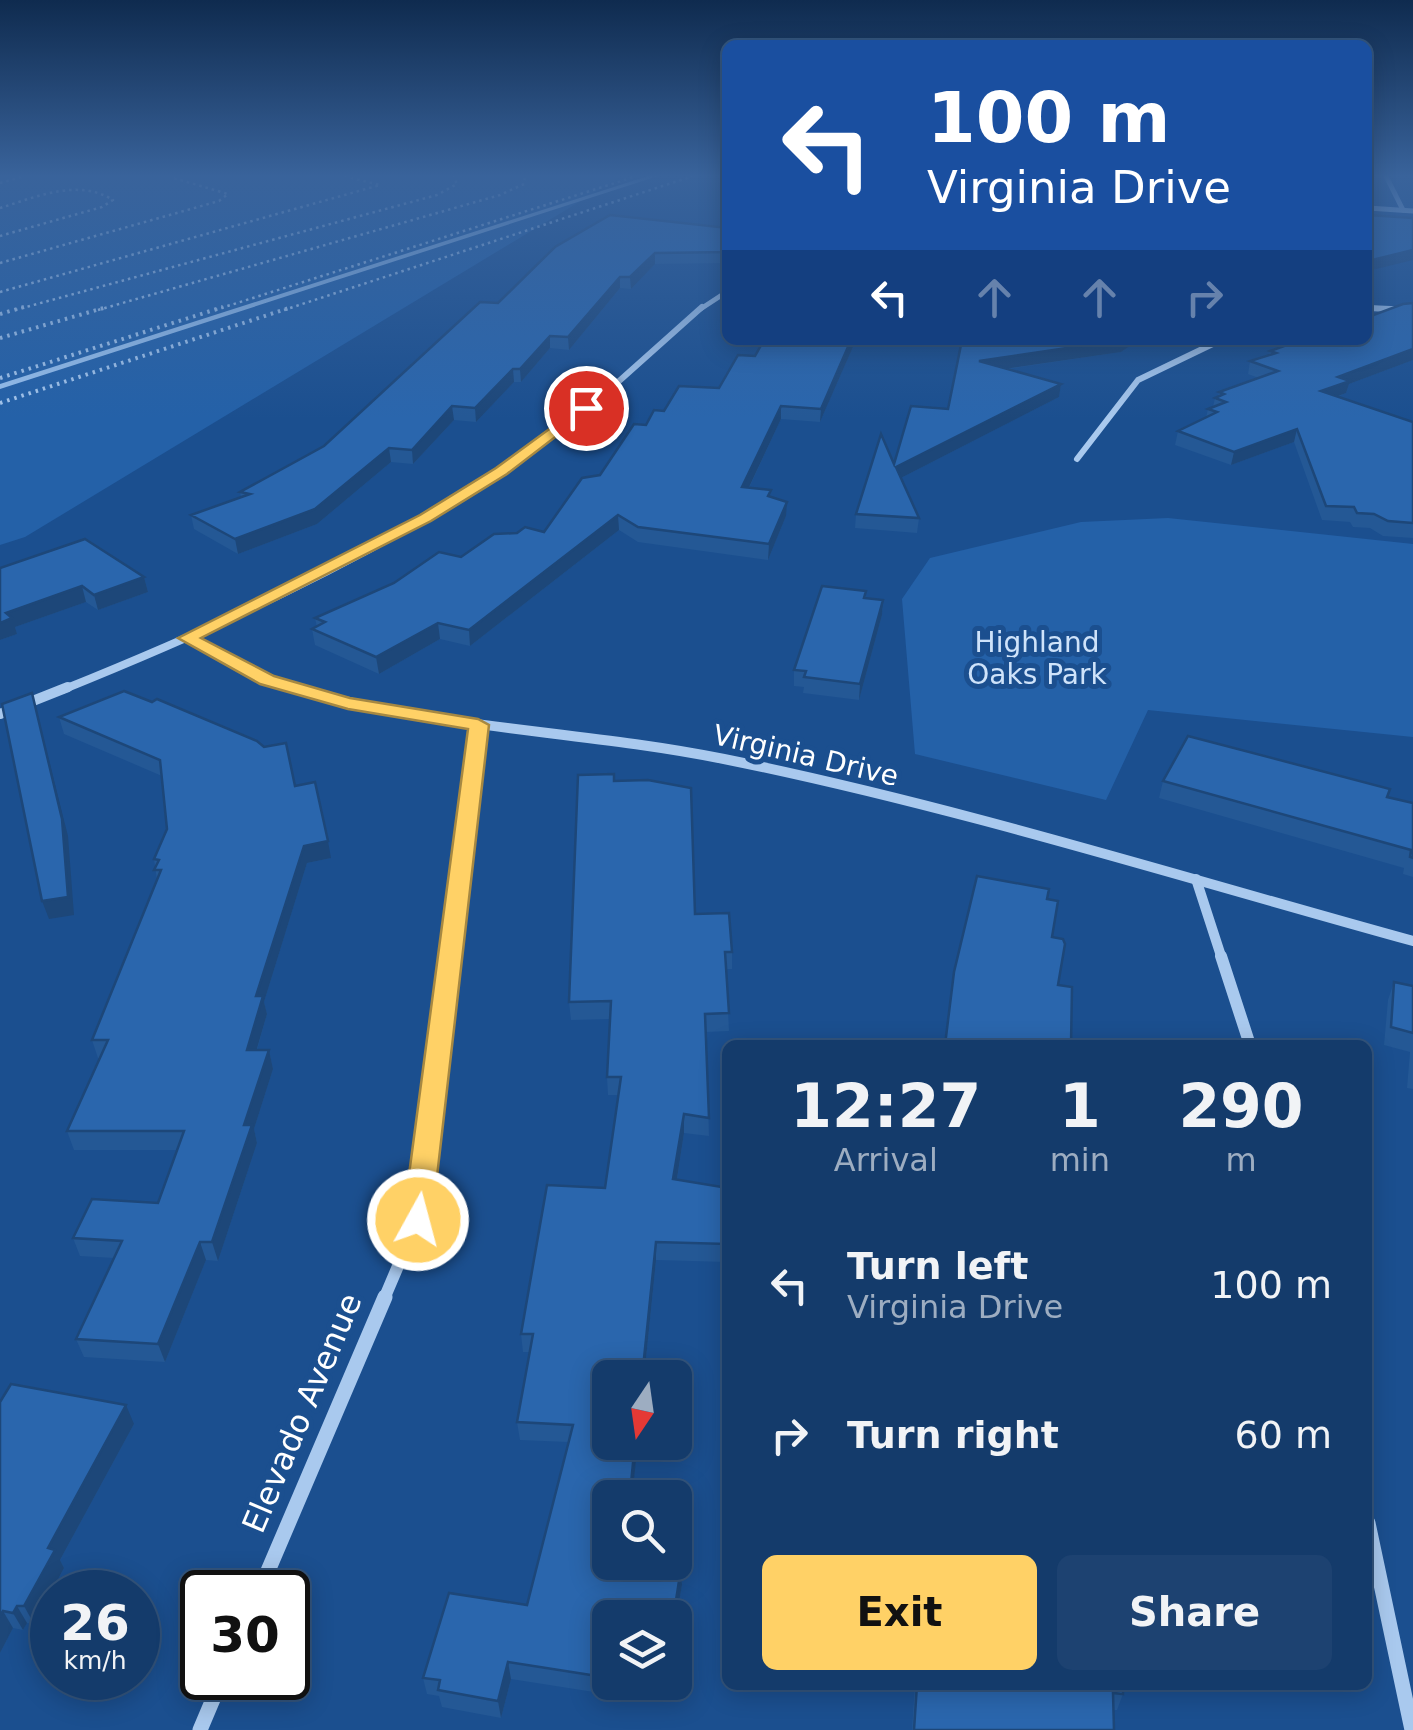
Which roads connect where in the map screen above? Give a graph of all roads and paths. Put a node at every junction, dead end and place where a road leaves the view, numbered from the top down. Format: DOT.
graph roads {
  1 [pos="124,257"];
  2 [pos="210,257"];
  3 [pos="284,257"];
  4 [pos="382,257"];
  5 [pos="446,257"];
  6 [pos="0,292"];
  7 [pos="722,295"];
  8 [pos="1372,308"];
  9 [pos="1413,310"];
  10 [pos="0,314"];
  11 [pos="0,338"];
  12 [pos="1211,345"];
  13 [pos="0,378"];
  14 [pos="0,403"];
  15 [pos="1077,458"];
  16 [pos="187,638"];
  17 [pos="0,714"];
  18 [pos="478,725"];
  19 [pos="1196,879"];
  20 [pos="1413,941"];
  21 [pos="1248,1040"];
  22 [pos="1372,1542"];
  23 [pos="267,1570"];
  24 [pos="213,1700"];
  25 [pos="200,1730"];
  26 [pos="1412,1730"];
  1 -- 6 [label="path"];
  2 -- 10 [label="path"];
  3 -- 11 [label="path"];
  4 -- 13 [label="path"];
  5 -- 14 [label="path"];
  7 -- 16 [label="street"];
  8 -- 9 [label="street"];
  12 -- 15 [label="street"];
  16 -- 17 [label="street"];
  16 -- 18 [label="street, Virginia Drive"];
  18 -- 19 [label="street, Virginia Drive"];
  18 -- 23 [label="street, Elevado Avenue"];
  19 -- 20 [label="street, Virginia Drive"];
  19 -- 21 [label="street"];
  22 -- 26 [label="street"];
  24 -- 25 [label="street"];
}
